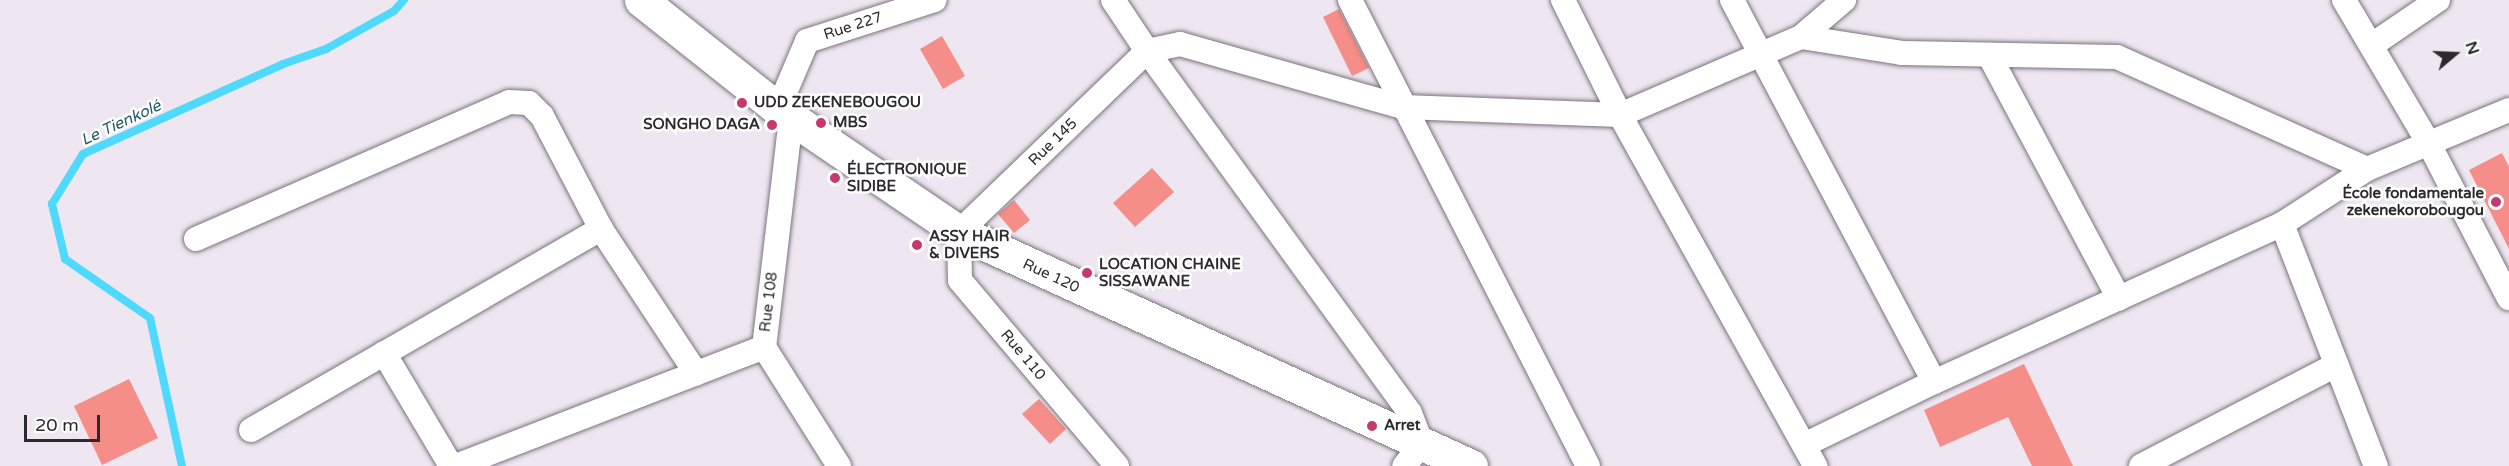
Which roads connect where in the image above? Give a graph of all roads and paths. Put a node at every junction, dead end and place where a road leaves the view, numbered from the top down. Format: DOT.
graph roads {
  1 [pos="640,0"];
  2 [pos="935,0"];
  3 [pos="1113,0"];
  4 [pos="1350,0"];
  5 [pos="1563,0"];
  6 [pos="1732,0"];
  7 [pos="1844,0"];
  8 [pos="2344,0"];
  9 [pos="2439,0"];
  10 [pos="1801,37"];
  11 [pos="2372,45"];
  12 [pos="1147,51"];
  13 [pos="1764,54"];
  14 [pos="1989,55"];
  15 [pos="1403,107"];
  16 [pos="2509,110"];
  17 [pos="785,113"];
  18 [pos="1620,115"];
  19 [pos="2428,142"];
  20 [pos="2367,169"];
  21 [pos="2282,224"];
  22 [pos="601,229"];
  23 [pos="959,232"];
  24 [pos="196,239"];
  25 [pos="2119,298"];
  26 [pos="2509,298"];
  27 [pos="764,347"];
  28 [pos="384,353"];
  29 [pos="2337,365"];
  30 [pos="696,373"];
  31 [pos="1934,382"];
  32 [pos="251,430"];
  33 [pos="1413,455"];
  34 [pos="1810,456"];
  35 [pos="454,466"];
  36 [pos="839,466"];
  37 [pos="1117,466"];
  38 [pos="1471,466"];
  39 [pos="1588,466"];
  40 [pos="2140,466"];
  41 [pos="2376,466"];
  1 -- 17 [label="main road, Rue 120"];
  2 -- 17 [label="street, Rue 227"];
  3 -- 12 [label="street"];
  4 -- 15 [label="street"];
  5 -- 18 [label="street"];
  6 -- 13 [label="street"];
  7 -- 10 [label="street"];
  8 -- 11 [label="street"];
  9 -- 11 [label="street"];
  10 -- 13 [label="street"];
  10 -- 14 [label="street"];
  11 -- 19 [label="street"];
  12 -- 15 [label="street"];
  12 -- 23 [label="street, Rue 145"];
  12 -- 33 [label="street"];
  13 -- 18 [label="street"];
  13 -- 31 [label="street"];
  14 -- 20 [label="street"];
  14 -- 25 [label="street"];
  15 -- 18 [label="street"];
  15 -- 39 [label="street"];
  16 -- 19 [label="street"];
  17 -- 23 [label="main road, Rue 120"];
  17 -- 27 [label="street, Rue 108"];
  18 -- 34 [label="street"];
  19 -- 20 [label="street"];
  19 -- 26 [label="street"];
  20 -- 21 [label="street"];
  21 -- 25 [label="street"];
  21 -- 29 [label="street"];
  22 -- 24 [label="street"];
  22 -- 28 [label="street"];
  22 -- 30 [label="street"];
  23 -- 33 [label="main road, Rue 120"];
  23 -- 37 [label="street, Rue 110"];
  25 -- 31 [label="street"];
  27 -- 30 [label="street"];
  27 -- 36 [label="street, Rue 108"];
  28 -- 32 [label="street"];
  28 -- 35 [label="street"];
  29 -- 40 [label="street"];
  29 -- 41 [label="street"];
  30 -- 35 [label="street"];
  31 -- 34 [label="street"];
  33 -- 38 [label="main road, Rue 120"];
}
